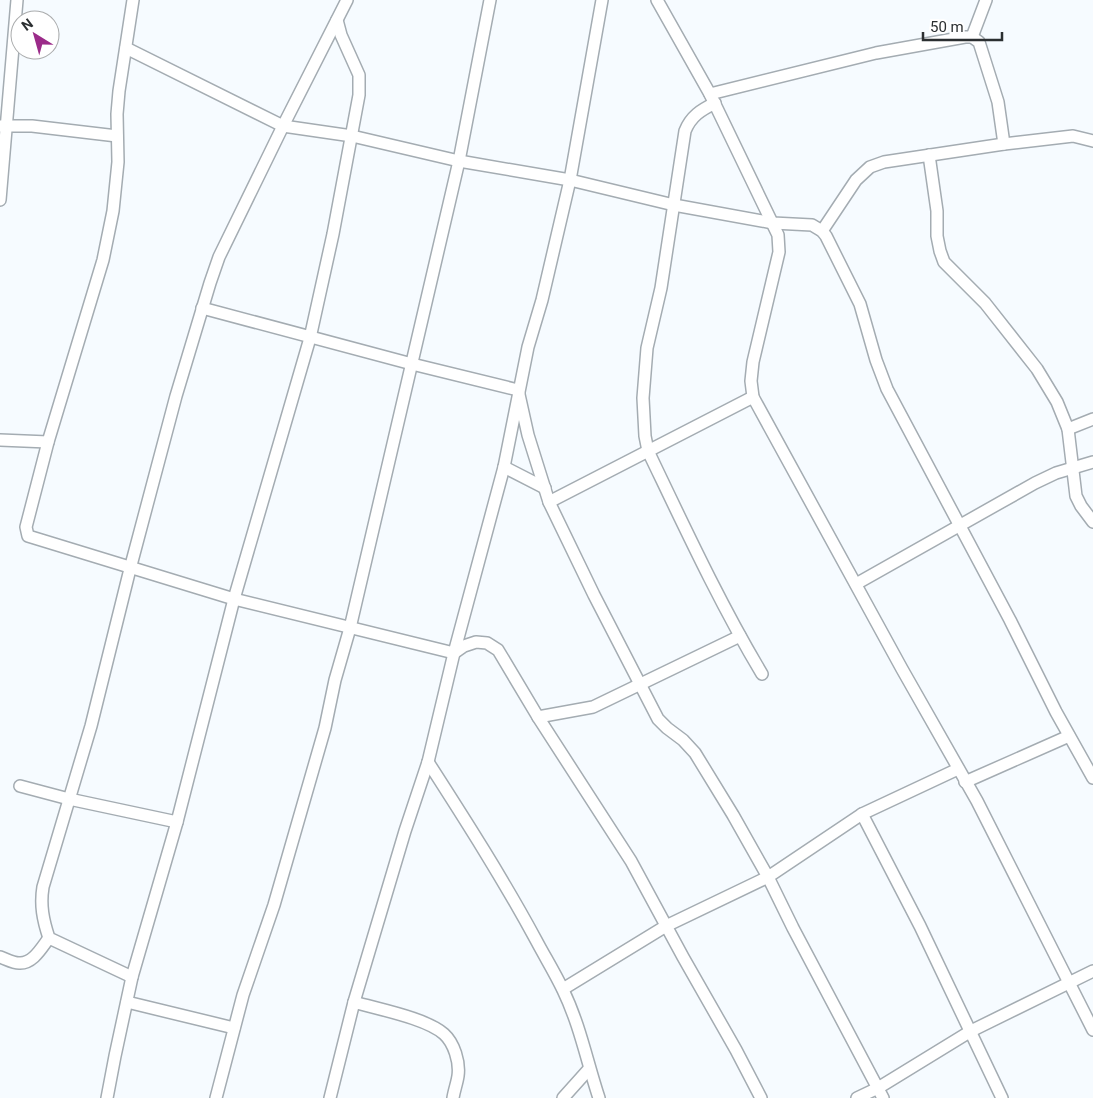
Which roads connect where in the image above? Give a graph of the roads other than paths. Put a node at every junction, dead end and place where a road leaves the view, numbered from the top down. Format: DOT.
graph roads {
  1 [pos="17,0"];
  2 [pos="133,0"];
  3 [pos="347,0"];
  4 [pos="490,0"];
  5 [pos="602,0"];
  6 [pos="657,0"];
  7 [pos="986,0"];
  8 [pos="337,20"];
  9 [pos="972,37"];
  10 [pos="126,48"];
  11 [pos="712,98"];
  12 [pos="3,126"];
  13 [pos="283,126"];
  14 [pos="117,136"];
  15 [pos="352,136"];
  16 [pos="1093,141"];
  17 [pos="1004,144"];
  18 [pos="929,155"];
  19 [pos="459,161"];
  20 [pos="570,180"];
  21 [pos="0,200"];
  22 [pos="674,205"];
  23 [pos="773,223"];
  24 [pos="822,231"];
  25 [pos="202,308"];
  26 [pos="310,338"];
  27 [pos="412,364"];
  28 [pos="518,390"];
  29 [pos="753,397"];
  30 [pos="1093,419"];
  31 [pos="1068,429"];
  32 [pos="0,440"];
  33 [pos="48,442"];
  34 [pos="648,451"];
  35 [pos="1093,462"];
  36 [pos="504,467"];
  37 [pos="1072,467"];
  38 [pos="545,488"];
  39 [pos="549,502"];
  40 [pos="1093,522"];
  41 [pos="958,526"];
  42 [pos="130,569"];
  43 [pos="856,584"];
  44 [pos="234,600"];
  45 [pos="350,628"];
  46 [pos="740,636"];
  47 [pos="454,653"];
  48 [pos="762,674"];
  49 [pos="641,684"];
  50 [pos="538,717"];
  51 [pos="1069,736"];
  52 [pos="428,762"];
  53 [pos="958,769"];
  54 [pos="1093,778"];
  55 [pos="965,782"];
  56 [pos="20,786"];
  57 [pos="69,799"];
  58 [pos="862,814"];
  59 [pos="177,822"];
  60 [pos="768,877"];
  61 [pos="666,926"];
  62 [pos="49,938"];
  63 [pos="0,958"];
  64 [pos="1093,971"];
  65 [pos="132,977"];
  66 [pos="1069,982"];
  67 [pos="563,989"];
  68 [pos="127,1002"];
  69 [pos="354,1002"];
  70 [pos="234,1028"];
  71 [pos="1093,1030"];
  72 [pos="971,1031"];
  73 [pos="589,1069"];
  74 [pos="880,1093"];
  75 [pos="107,1098"];
  76 [pos="216,1098"];
  77 [pos="330,1098"];
  78 [pos="453,1098"];
  79 [pos="563,1098"];
  80 [pos="599,1098"];
  81 [pos="761,1098"];
  82 [pos="857,1098"];
  83 [pos="1002,1098"];
  1 -- 12 [label="street"];
  2 -- 10 [label="street"];
  3 -- 8 [label="street"];
  4 -- 19 [label="street"];
  5 -- 20 [label="street"];
  6 -- 11 [label="street"];
  7 -- 9 [label="street"];
  8 -- 13 [label="street"];
  8 -- 15 [label="street"];
  9 -- 11 [label="street"];
  9 -- 17 [label="street"];
  10 -- 13 [label="street"];
  10 -- 14 [label="street"];
  11 -- 22 [label="street"];
  11 -- 23 [label="street"];
  12 -- 14 [label="street"];
  12 -- 21 [label="street"];
  13 -- 15 [label="street"];
  13 -- 25 [label="street"];
  14 -- 33 [label="street"];
  15 -- 19 [label="street"];
  15 -- 26 [label="street"];
  16 -- 17 [label="street"];
  17 -- 18 [label="street"];
  18 -- 24 [label="street"];
  18 -- 31 [label="street"];
  19 -- 20 [label="street"];
  19 -- 27 [label="street"];
  20 -- 22 [label="street"];
  20 -- 28 [label="street"];
  22 -- 23 [label="street"];
  22 -- 34 [label="street"];
  23 -- 24 [label="street"];
  23 -- 29 [label="street"];
  24 -- 41 [label="street"];
  25 -- 26 [label="street"];
  25 -- 42 [label="street"];
  26 -- 27 [label="street"];
  26 -- 44 [label="street"];
  27 -- 28 [label="street"];
  27 -- 45 [label="street"];
  28 -- 36 [label="street"];
  28 -- 38 [label="street"];
  29 -- 34 [label="street"];
  29 -- 43 [label="street"];
  30 -- 31 [label="street"];
  31 -- 37 [label="street"];
  32 -- 33 [label="street"];
  33 -- 42 [label="street"];
  34 -- 39 [label="street"];
  34 -- 46 [label="street"];
  35 -- 37 [label="street"];
  36 -- 38 [label="street"];
  36 -- 47 [label="street"];
  37 -- 40 [label="street"];
  37 -- 41 [label="street"];
  38 -- 39 [label="street"];
  39 -- 49 [label="street"];
  41 -- 43 [label="street"];
  41 -- 51 [label="street"];
  42 -- 44 [label="street"];
  42 -- 57 [label="street"];
  43 -- 53 [label="street"];
  44 -- 45 [label="street"];
  44 -- 59 [label="street"];
  45 -- 47 [label="street"];
  45 -- 70 [label="street"];
  46 -- 48 [label="street"];
  46 -- 49 [label="street"];
  47 -- 50 [label="street"];
  47 -- 52 [label="street"];
  49 -- 50 [label="street"];
  49 -- 60 [label="street"];
  50 -- 61 [label="street"];
  51 -- 54 [label="street"];
  51 -- 55 [label="street"];
  52 -- 67 [label="street"];
  52 -- 69 [label="street"];
  53 -- 55 [label="street"];
  53 -- 58 [label="street"];
  55 -- 66 [label="street"];
  56 -- 57 [label="street"];
  57 -- 59 [label="street"];
  57 -- 62 [label="street"];
  58 -- 60 [label="street"];
  58 -- 72 [label="street"];
  59 -- 65 [label="street"];
  60 -- 61 [label="street"];
  60 -- 74 [label="street"];
  61 -- 67 [label="street"];
  61 -- 81 [label="street"];
  62 -- 63 [label="street"];
  62 -- 65 [label="street"];
  64 -- 66 [label="street"];
  65 -- 68 [label="street"];
  66 -- 71 [label="street"];
  66 -- 72 [label="street"];
  67 -- 73 [label="street"];
  68 -- 70 [label="street"];
  68 -- 75 [label="street"];
  69 -- 77 [label="street"];
  69 -- 78 [label="street"];
  70 -- 76 [label="street"];
  72 -- 74 [label="street"];
  72 -- 83 [label="street"];
  73 -- 79 [label="street"];
  73 -- 80 [label="street"];
  74 -- 82 [label="street"];
}
